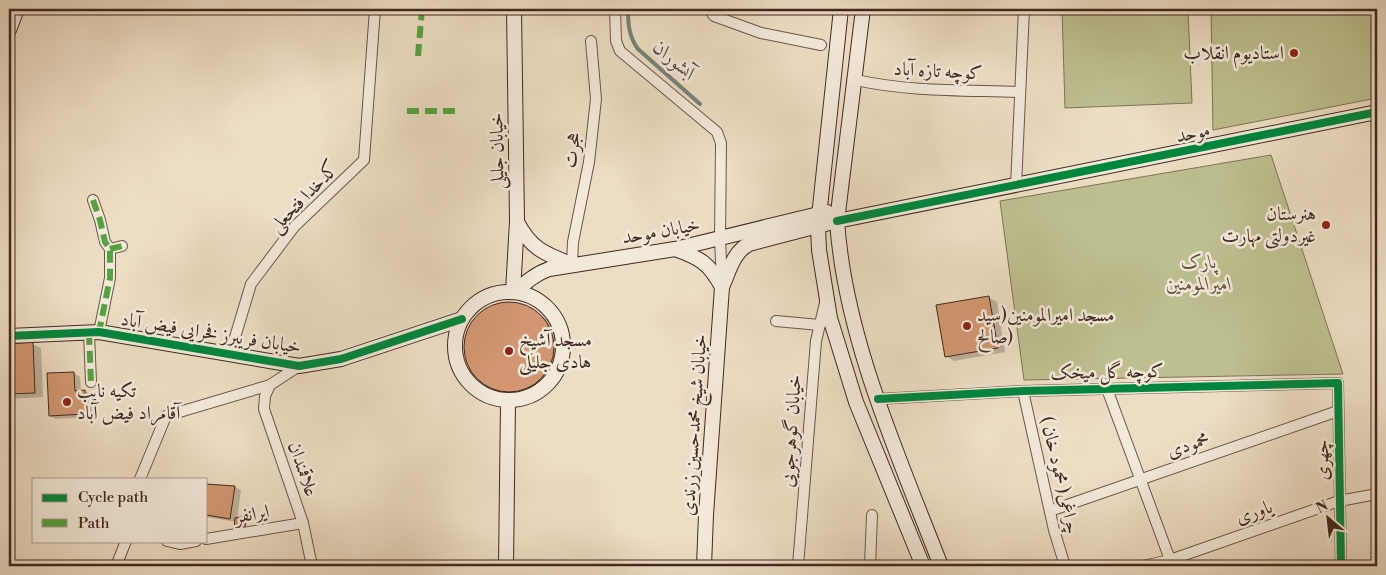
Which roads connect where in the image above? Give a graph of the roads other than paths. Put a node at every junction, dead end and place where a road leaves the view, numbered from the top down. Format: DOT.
graph roads {
  1 [pos="17,9"];
  2 [pos="375,9"];
  3 [pos="514,9"];
  4 [pos="615,9"];
  5 [pos="841,9"];
  6 [pos="863,9"];
  7 [pos="1024,9"];
  8 [pos="709,10"];
  9 [pos="9,30"];
  10 [pos="591,40"];
  11 [pos="821,44"];
  12 [pos="856,80"];
  13 [pos="1020,92"];
  14 [pos="1377,112"];
  15 [pos="1016,186"];
  16 [pos="93,200"];
  17 [pos="837,216"];
  18 [pos="818,219"];
  19 [pos="517,221"];
  20 [pos="720,239"];
  21 [pos="122,246"];
  22 [pos="110,249"];
  23 [pos="675,249"];
  24 [pos="572,264"];
  25 [pos="722,287"];
  26 [pos="514,292"];
  27 [pos="826,300"];
  28 [pos="462,319"];
  29 [pos="776,321"];
  30 [pos="820,325"];
  31 [pos="94,332"];
  32 [pos="9,336"];
  33 [pos="230,354"];
  34 [pos="299,366"];
  35 [pos="90,382"];
  36 [pos="1338,383"];
  37 [pos="270,385"];
  38 [pos="1107,389"];
  39 [pos="1023,391"];
  40 [pos="878,399"];
  41 [pos="508,401"];
  42 [pos="1338,411"];
  43 [pos="140,478"];
  44 [pos="1140,480"];
  45 [pos="1377,494"];
  46 [pos="1339,501"];
  47 [pos="1050,511"];
  48 [pos="872,515"];
  49 [pos="303,523"];
  50 [pos="208,539"];
  51 [pos="126,542"];
  52 [pos="171,542"];
  53 [pos="191,542"];
  54 [pos="1171,563"];
  55 [pos="116,566"];
  56 [pos="312,566"];
  57 [pos="506,566"];
  58 [pos="704,566"];
  59 [pos="798,566"];
  60 [pos="870,566"];
  61 [pos="923,566"];
  62 [pos="941,566"];
  63 [pos="1065,566"];
  64 [pos="1143,566"];
  65 [pos="1341,566"];
  1 -- 9 [label="main road"];
  2 -- 33 [label="street, کدخدا فتحعلی"];
  3 -- 19 [label="main road, خیابان جلیلی"];
  4 -- 20 [label="street"];
  5 -- 18 [label="main road"];
  6 -- 12 [label="main road"];
  7 -- 13 [label="street"];
  8 -- 11 [label="street"];
  10 -- 24 [label="street, هجرت"];
  12 -- 13 [label="street, کوچه تازه آباد"];
  12 -- 17 [label="main road"];
  13 -- 15 [label="street"];
  14 -- 15 [label="main road, موحد"];
  15 -- 17 [label="main road, موحد"];
  16 -- 22 [label="street"];
  17 -- 18 [label="main road, موحد"];
  17 -- 40 [label="main road"];
  18 -- 20 [label="main road, خیابان موحد"];
  18 -- 25 [label="main road, خیابان شیخ محمدحسین زرندی"];
  18 -- 27 [label="main road"];
  19 -- 24 [label="main road"];
  19 -- 26 [label="main road, خیابان جلیلی"];
  20 -- 23 [label="main road, خیابان موحد"];
  20 -- 25 [label="street"];
  21 -- 22 [label="street"];
  22 -- 31 [label="street"];
  23 -- 24 [label="main road, خیابان موحد"];
  23 -- 25 [label="main road"];
  24 -- 26 [label="main road, خیابان موحد"];
  25 -- 58 [label="main road, خیابان شیخ محمدحسین زرندی"];
  26 -- 28 [label="main road"];
  26 -- 41 [label="main road"];
  27 -- 30 [label="street, خیابان گوهرجویی"];
  27 -- 61 [label="main road"];
  28 -- 34 [label="main road, خیابان فریبرز فخرایی فیض آباد"];
  28 -- 41 [label="main road"];
  29 -- 30 [label="street"];
  30 -- 59 [label="street, خیابان گوهرجویی"];
  31 -- 32 [label="main road, خیابان فریبرز فخرایی فیض آباد"];
  31 -- 33 [label="main road, خیابان فریبرز فخرایی فیض آباد"];
  31 -- 35 [label="street"];
  33 -- 34 [label="main road, خیابان فریبرز فخرایی فیض آباد"];
  34 -- 37 [label="street"];
  36 -- 38 [label="street, کوچه گل میخک"];
  36 -- 42 [label="street, چهری"];
  37 -- 43 [label="street"];
  37 -- 49 [label="street, علاقمندان"];
  38 -- 39 [label="street, کوچه گل میخک"];
  38 -- 44 [label="street"];
  39 -- 40 [label="street, کوچه گل میخک"];
  39 -- 47 [label="street, چراغی( محمود خان )"];
  40 -- 62 [label="main road"];
  41 -- 57 [label="main road"];
  42 -- 44 [label="street, محمودی"];
  42 -- 46 [label="street, چهری"];
  44 -- 47 [label="street, محمودی"];
  44 -- 54 [label="street"];
  45 -- 46 [label="street, یاوری"];
  46 -- 54 [label="street, یاوری"];
  46 -- 65 [label="street, چهری"];
  47 -- 63 [label="street, چراغی( محمود خان )"];
  48 -- 60 [label="street"];
  49 -- 50 [label="street, ایرانفر"];
  49 -- 56 [label="street, علاقمندان"];
  51 -- 55 [label="street"];
  52 -- 53 [label="street"];
  54 -- 64 [label="street, یاوری"];
}
